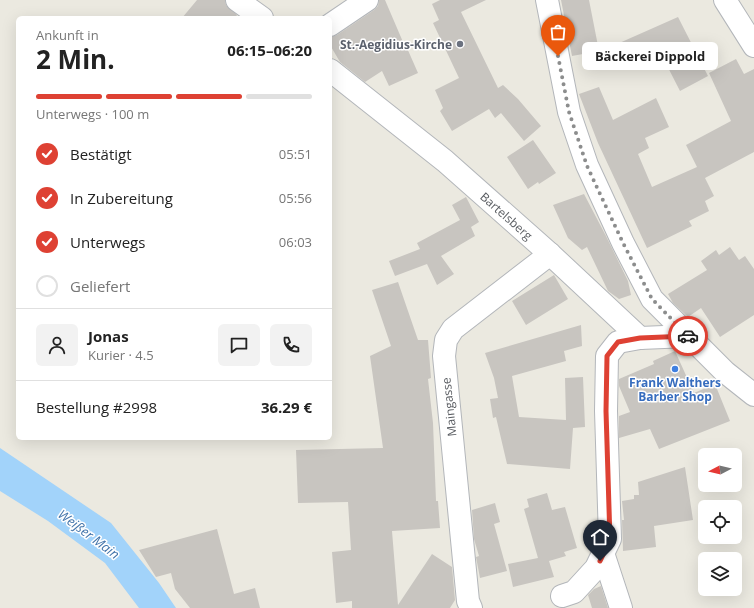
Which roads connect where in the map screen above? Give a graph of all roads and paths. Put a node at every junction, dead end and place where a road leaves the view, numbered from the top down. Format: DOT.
graph roads {
  1 [pos="237,0"];
  2 [pos="367,0"];
  3 [pos="547,0"];
  4 [pos="725,0"];
  5 [pos="259,16"];
  6 [pos="332,24"];
  7 [pos="754,46"];
  8 [pos="332,72"];
  9 [pos="550,254"];
  10 [pos="688,336"];
  11 [pos="640,338"];
  12 [pos="754,395"];
  13 [pos="603,553"];
  14 [pos="568,594"];
  15 [pos="471,608"];
  16 [pos="621,608"];
  1 -- 5 [label="street"];
  2 -- 6 [label="street"];
  3 -- 10 [label="street"];
  4 -- 7 [label="street"];
  8 -- 9 [label="street, Bartelsberg"];
  9 -- 11 [label="street, Bartelsberg"];
  9 -- 15 [label="street, Maingasse"];
  10 -- 11 [label="street"];
  10 -- 12 [label="street"];
  11 -- 13 [label="street"];
  13 -- 14 [label="street"];
  13 -- 16 [label="street"];
}
